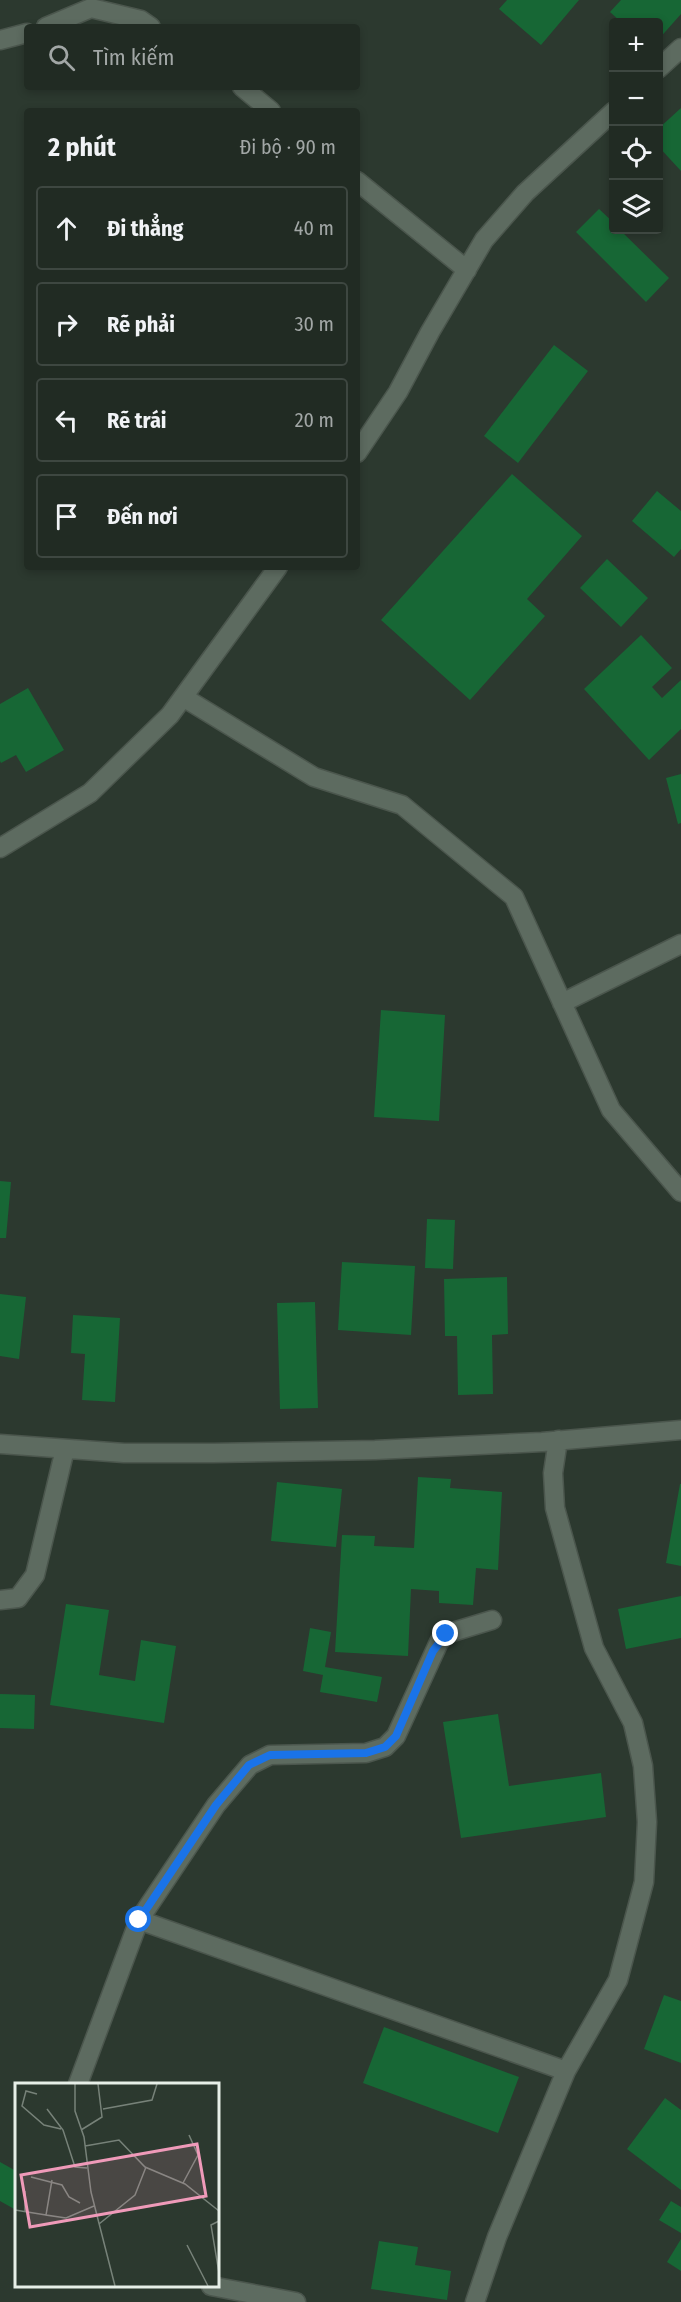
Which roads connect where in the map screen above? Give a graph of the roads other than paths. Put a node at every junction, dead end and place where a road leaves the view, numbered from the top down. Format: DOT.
graph roads {
  1 [pos="53,24"];
  2 [pos="146,24"];
  3 [pos="24,34"];
  4 [pos="0,40"];
  5 [pos="681,48"];
  6 [pos="663,64"];
  7 [pos="246,90"];
  8 [pos="267,108"];
  9 [pos="609,116"];
  10 [pos="360,183"];
  11 [pos="466,270"];
  12 [pos="360,449"];
  13 [pos="276,570"];
  14 [pos="183,697"];
  15 [pos="0,848"];
  16 [pos="681,944"];
  17 [pos="562,1003"];
  18 [pos="681,1192"];
  19 [pos="681,1430"];
  20 [pos="558,1440"];
  21 [pos="0,1444"];
  22 [pos="65,1449"];
  23 [pos="0,1599"];
  24 [pos="492,1620"];
  25 [pos="139,1920"];
  26 [pos="566,2071"];
  27 [pos="79,2083"];
  28 [pos="216,2287"];
  29 [pos="297,2302"];
  30 [pos="475,2302"];
  1 -- 2 [label="street"];
  3 -- 4 [label="street"];
  5 -- 6 [label="street"];
  7 -- 8 [label="street"];
  9 -- 11 [label="street"];
  10 -- 11 [label="street"];
  11 -- 12 [label="street"];
  13 -- 14 [label="street"];
  14 -- 15 [label="street"];
  14 -- 17 [label="street"];
  16 -- 17 [label="street"];
  17 -- 18 [label="street"];
  19 -- 20 [label="street"];
  20 -- 22 [label="street"];
  20 -- 26 [label="street"];
  21 -- 22 [label="street"];
  22 -- 23 [label="street"];
  24 -- 25 [label="street"];
  25 -- 26 [label="street"];
  25 -- 27 [label="street"];
  26 -- 30 [label="street"];
  28 -- 29 [label="street"];
}
